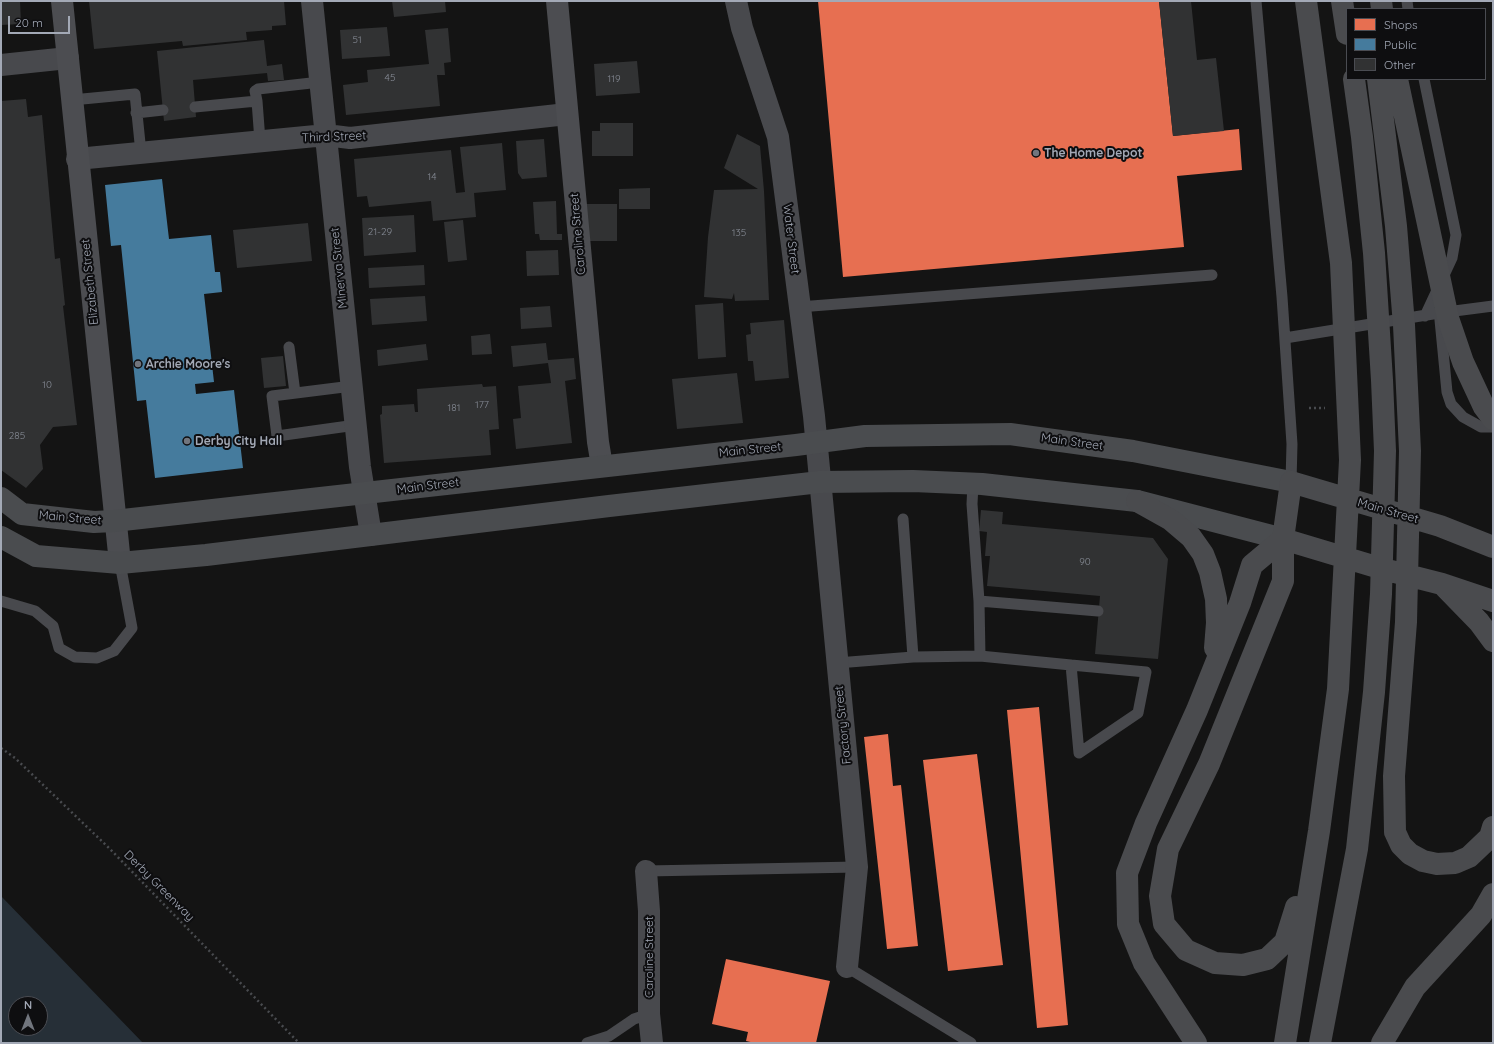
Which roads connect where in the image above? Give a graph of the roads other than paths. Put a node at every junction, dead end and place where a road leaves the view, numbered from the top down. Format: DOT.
graph roads {
  1 [pos="62,1"];
  2 [pos="312,1"];
  3 [pos="557,1"];
  4 [pos="736,1"];
  5 [pos="1256,1"];
  6 [pos="1343,5"];
  7 [pos="1307,8"];
  8 [pos="1346,27"];
  9 [pos="68,58"];
  10 [pos="1,65"];
  11 [pos="1354,80"];
  12 [pos="1378,80"];
  13 [pos="1397,80"];
  14 [pos="1424,80"];
  15 [pos="320,82"];
  16 [pos="72,100"];
  17 [pos="256,101"];
  18 [pos="195,107"];
  19 [pos="163,110"];
  20 [pos="136,113"];
  21 [pos="567,114"];
  22 [pos="326,135"];
  23 [pos="260,141"];
  24 [pos="141,153"];
  25 [pos="77,159"];
  26 [pos="1212,275"];
  27 [pos="1493,306"];
  28 [pos="799,307"];
  29 [pos="1439,313"];
  30 [pos="1425,316"];
  31 [pos="1284,338"];
  32 [pos="290,347"];
  33 [pos="352,386"];
  34 [pos="295,393"];
  35 [pos="1493,419"];
  36 [pos="356,425"];
  37 [pos="1493,427"];
  38 [pos="817,443"];
  39 [pos="602,466"];
  40 [pos="820,482"];
  41 [pos="1291,482"];
  42 [pos="973,484"];
  43 [pos="364,494"];
  44 [pos="1,498"];
  45 [pos="1137,501"];
  46 [pos="903,519"];
  47 [pos="114,521"];
  48 [pos="371,535"];
  49 [pos="1,537"];
  50 [pos="1283,539"];
  51 [pos="1493,547"];
  52 [pos="120,563"];
  53 [pos="1442,584"];
  54 [pos="1,601"];
  55 [pos="979,601"];
  56 [pos="1493,601"];
  57 [pos="1098,611"];
  58 [pos="1493,641"];
  59 [pos="980,656"];
  60 [pos="913,657"];
  61 [pos="837,662"];
  62 [pos="1071,665"];
  63 [pos="1211,673"];
  64 [pos="1493,827"];
  65 [pos="1319,831"];
  66 [pos="857,867"];
  67 [pos="646,872"];
  68 [pos="1493,894"];
  69 [pos="847,967"];
  70 [pos="649,1014"];
  71 [pos="587,1043"];
  72 [pos="652,1043"];
  73 [pos="971,1043"];
  74 [pos="1196,1043"];
  75 [pos="1286,1043"];
  76 [pos="1320,1043"];
  77 [pos="1382,1043"];
  1 -- 9 [label="main road, Elizabeth Street"];
  2 -- 15 [label="street, Minerva Street"];
  3 -- 21 [label="main road, Caroline Street"];
  4 -- 28 [label="street, Water Street"];
  5 -- 31 [label="lane"];
  6 -- 8 [label="highway"];
  7 -- 65 [label="highway"];
  9 -- 10 [label="street"];
  9 -- 16 [label="main road, Elizabeth Street"];
  11 -- 76 [label="highway"];
  12 -- 64 [label="highway"];
  13 -- 35 [label="highway"];
  14 -- 30 [label="lane"];
  15 -- 17 [label="lane"];
  15 -- 22 [label="street, Minerva Street"];
  16 -- 20 [label="lane"];
  16 -- 25 [label="main road, Elizabeth Street"];
  17 -- 18 [label="lane"];
  17 -- 23 [label="lane"];
  19 -- 20 [label="lane"];
  20 -- 24 [label="lane"];
  21 -- 22 [label="street, Third Street"];
  21 -- 39 [label="main road, Caroline Street"];
  22 -- 23 [label="street, Third Street"];
  22 -- 33 [label="street, Minerva Street"];
  23 -- 24 [label="street, Third Street"];
  24 -- 25 [label="street, Third Street"];
  25 -- 47 [label="main road, Elizabeth Street"];
  26 -- 28 [label="lane"];
  27 -- 29 [label="lane"];
  28 -- 38 [label="street, Water Street"];
  29 -- 30 [label="lane"];
  29 -- 37 [label="lane"];
  30 -- 31 [label="lane"];
  31 -- 41 [label="lane"];
  32 -- 34 [label="lane"];
  33 -- 34 [label="lane"];
  33 -- 36 [label="street, Minerva Street"];
  34 -- 36 [label="lane"];
  36 -- 43 [label="street, Minerva Street"];
  38 -- 39 [label="main road, Main Street"];
  38 -- 40 [label="street, Water Street"];
  38 -- 41 [label="main road, Main Street"];
  39 -- 43 [label="main road, Main Street"];
  40 -- 42 [label="main road"];
  40 -- 48 [label="main road"];
  40 -- 61 [label="street, Factory Street"];
  41 -- 50 [label="highway"];
  41 -- 51 [label="highway, Main Street"];
  42 -- 45 [label="main road"];
  42 -- 55 [label="lane"];
  43 -- 47 [label="main road, Main Street"];
  43 -- 48 [label="street, Minerva Street"];
  44 -- 47 [label="main road, Main Street"];
  45 -- 50 [label="main road"];
  45 -- 63 [label="highway"];
  46 -- 60 [label="lane"];
  47 -- 52 [label="main road, Elizabeth Street"];
  48 -- 52 [label="main road"];
  49 -- 52 [label="main road"];
  50 -- 53 [label="highway"];
  50 -- 63 [label="highway"];
  50 -- 65 [label="highway"];
  52 -- 54 [label="lane"];
  53 -- 56 [label="highway"];
  53 -- 58 [label="highway"];
  55 -- 57 [label="lane"];
  55 -- 59 [label="lane"];
  59 -- 60 [label="lane"];
  59 -- 62 [label="lane"];
  60 -- 61 [label="lane"];
  61 -- 66 [label="street, Factory Street"];
  62 -- 62 [label="lane"];
  63 -- 74 [label="highway"];
  65 -- 75 [label="highway"];
  66 -- 67 [label="lane"];
  66 -- 69 [label="street, Factory Street"];
  67 -- 70 [label="street, Caroline Street"];
  68 -- 77 [label="highway"];
  69 -- 73 [label="lane"];
  70 -- 71 [label="lane"];
  70 -- 72 [label="street, Caroline Street"];
}
